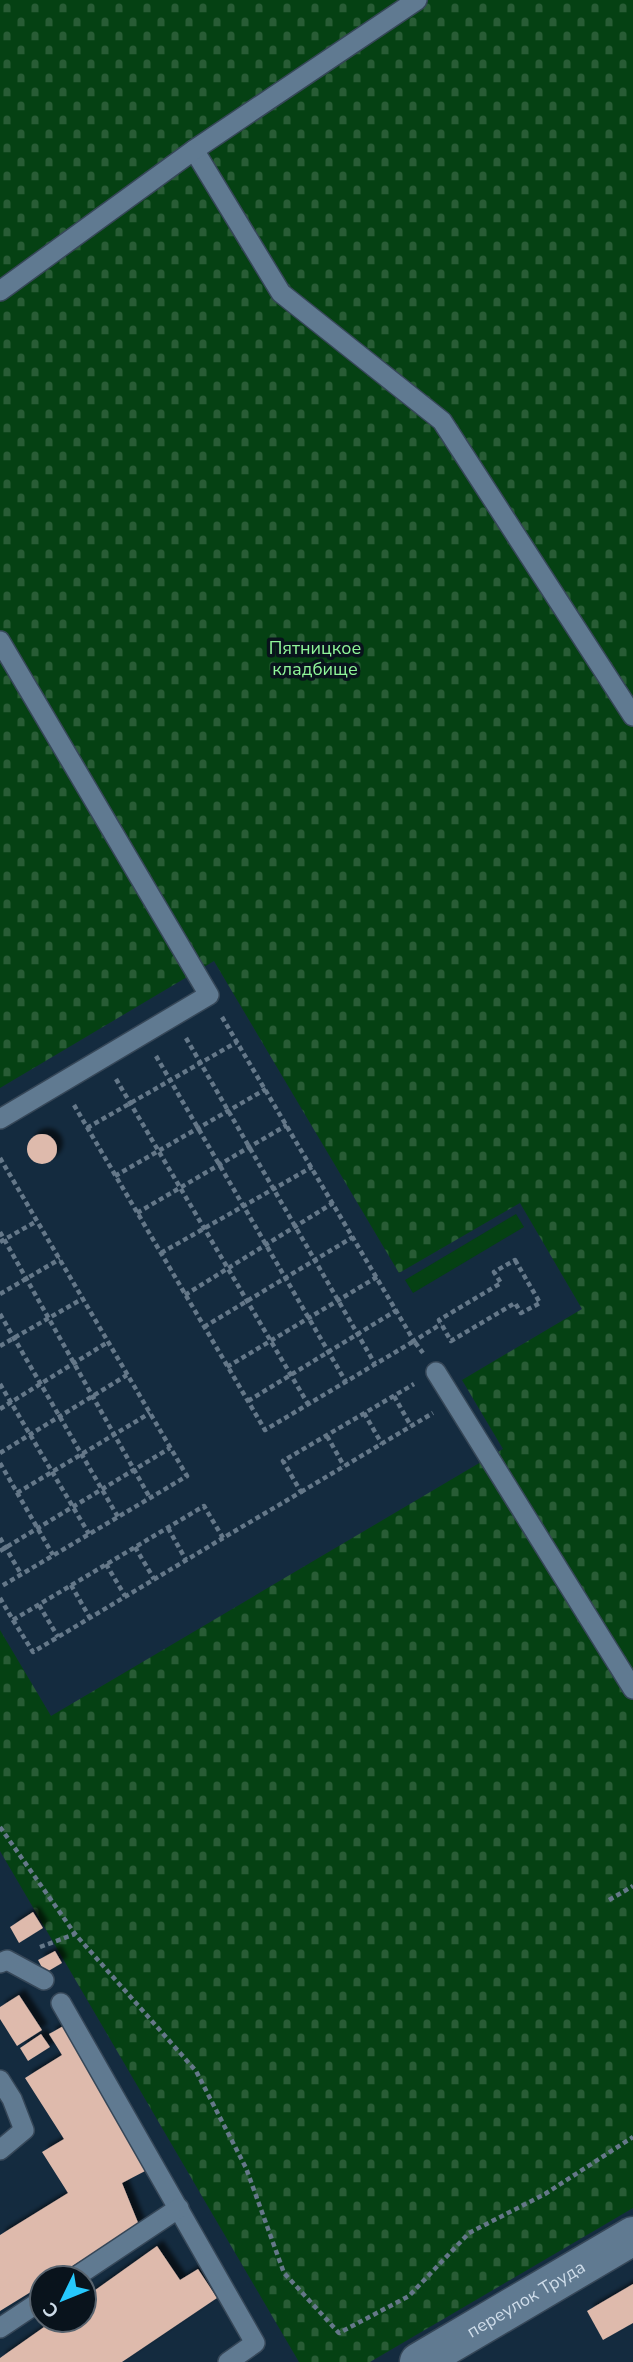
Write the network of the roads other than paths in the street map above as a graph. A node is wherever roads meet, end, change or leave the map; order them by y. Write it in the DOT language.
graph roads {
  1 [pos="417,0"];
  2 [pos="194,150"];
  3 [pos="0,291"];
  4 [pos="0,640"];
  5 [pos="633,716"];
  6 [pos="0,1119"];
  7 [pos="436,1372"];
  8 [pos="633,1689"];
  9 [pos="3,1962"];
  10 [pos="44,1980"];
  11 [pos="61,2003"];
  12 [pos="0,2080"];
  13 [pos="0,2150"];
  14 [pos="179,2207"];
  15 [pos="633,2236"];
  16 [pos="95,2264"];
  17 [pos="28,2309"];
  18 [pos="0,2328"];
  19 [pos="432,2359"];
  20 [pos="228,2362"];
  1 -- 2 [label="lane"];
  2 -- 3 [label="lane"];
  2 -- 5 [label="lane"];
  4 -- 6 [label="lane"];
  7 -- 8 [label="lane"];
  9 -- 10 [label="lane"];
  11 -- 14 [label="lane"];
  12 -- 13 [label="lane"];
  14 -- 16 [label="lane"];
  14 -- 20 [label="lane"];
  15 -- 19 [label="street, переулок Труда"];
  17 -- 18 [label="lane"];
}
